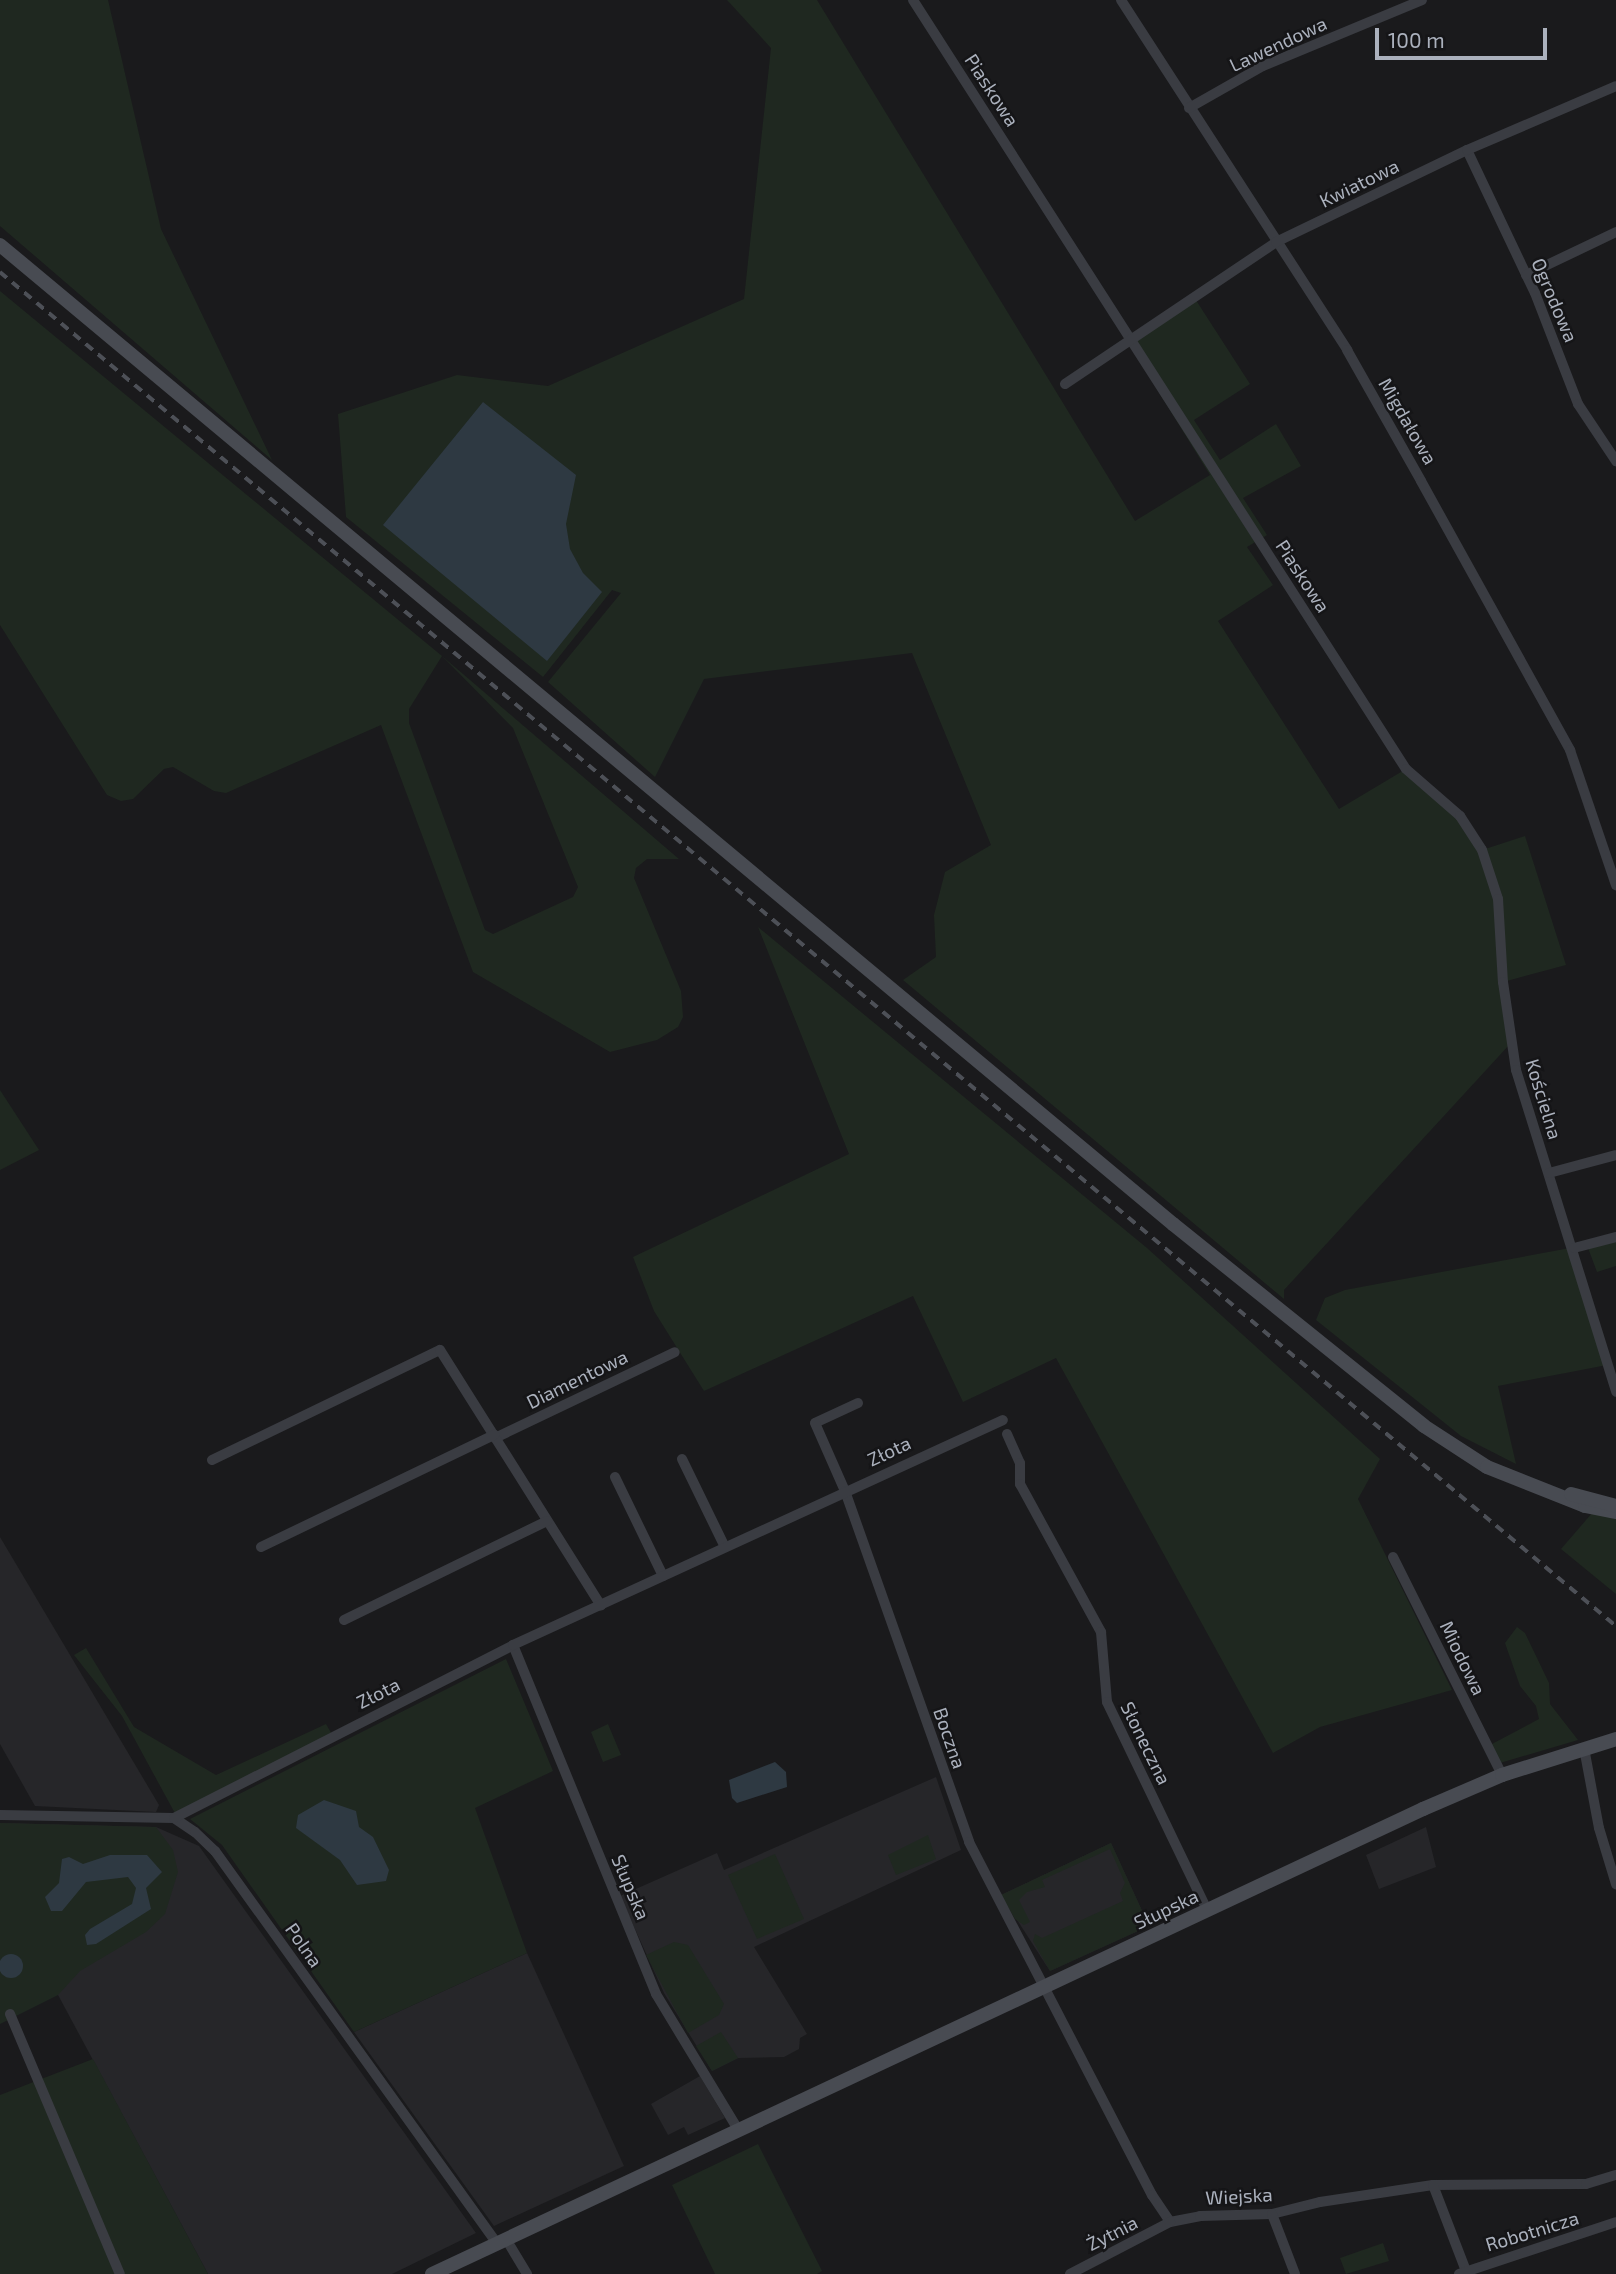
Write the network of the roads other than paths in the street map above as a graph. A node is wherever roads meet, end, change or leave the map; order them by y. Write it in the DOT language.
graph roads {
  1 [pos="913,0"];
  2 [pos="1121,0"];
  3 [pos="1422,0"];
  4 [pos="1616,86"];
  5 [pos="1189,108"];
  6 [pos="1467,150"];
  7 [pos="1616,232"];
  8 [pos="1276,242"];
  9 [pos="0,245"];
  10 [pos="1526,275"];
  11 [pos="1133,341"];
  12 [pos="1065,384"];
  13 [pos="1616,461"];
  14 [pos="1460,816"];
  15 [pos="1616,885"];
  16 [pos="1616,1155"];
  17 [pos="1549,1173"];
  18 [pos="1616,1237"];
  19 [pos="1574,1248"];
  20 [pos="674,1352"];
  21 [pos="1616,1392"];
  22 [pos="858,1403"];
  23 [pos="1003,1420"];
  24 [pos="1007,1434"];
  25 [pos="495,1437"];
  26 [pos="682,1459"];
  27 [pos="212,1460"];
  28 [pos="615,1477"];
  29 [pos="845,1491"];
  30 [pos="1556,1492"];
  31 [pos="1616,1506"];
  32 [pos="1616,1512"];
  33 [pos="547,1521"];
  34 [pos="261,1547"];
  35 [pos="725,1547"];
  36 [pos="1393,1557"];
  37 [pos="663,1576"];
  38 [pos="601,1605"];
  39 [pos="344,1620"];
  40 [pos="513,1645"];
  41 [pos="1616,1739"];
  42 [pos="1584,1748"];
  43 [pos="1502,1775"];
  44 [pos="0,1815"];
  45 [pos="174,1818"];
  46 [pos="1616,1884"];
  47 [pos="1207,1910"];
  48 [pos="1046,1986"];
  49 [pos="10,2014"];
  50 [pos="739,2131"];
  51 [pos="1616,2175"];
  52 [pos="1433,2185"];
  53 [pos="1272,2214"];
  54 [pos="1170,2222"];
  55 [pos="1616,2222"];
  56 [pos="502,2241"];
  57 [pos="1462,2272"];
  58 [pos="120,2274"];
  59 [pos="432,2274"];
  60 [pos="527,2274"];
  61 [pos="1070,2274"];
  62 [pos="1295,2274"];
  1 -- 11 [label="street, Piaskowa"];
  2 -- 5 [label="street, Migdałowa"];
  3 -- 5 [label="street, Lawendowa"];
  4 -- 6 [label="street, Kwiatowa"];
  5 -- 8 [label="street, Migdałowa"];
  6 -- 8 [label="street, Kwiatowa"];
  6 -- 10 [label="street, Ogrodowa"];
  7 -- 10 [label="street"];
  8 -- 11 [label="street, Kwiatowa"];
  8 -- 15 [label="street, Migdałowa"];
  9 -- 30 [label="street"];
  10 -- 13 [label="street, Ogrodowa"];
  11 -- 12 [label="street"];
  11 -- 14 [label="street, Piaskowa"];
  14 -- 17 [label="street, Kościelna"];
  16 -- 17 [label="street"];
  17 -- 19 [label="street, Kościelna"];
  18 -- 19 [label="street"];
  19 -- 21 [label="street, Kościelna"];
  20 -- 25 [label="street, Diamentowa"];
  22 -- 29 [label="street, Boczna"];
  23 -- 29 [label="street, Złota"];
  24 -- 47 [label="street, Słoneczna"];
  25 -- 27 [label="street"];
  25 -- 33 [label="street"];
  25 -- 34 [label="street"];
  26 -- 35 [label="street"];
  28 -- 37 [label="street"];
  29 -- 35 [label="street, Złota"];
  29 -- 48 [label="street, Boczna"];
  30 -- 31 [label="street"];
  30 -- 32 [label="street"];
  33 -- 38 [label="street"];
  33 -- 39 [label="street"];
  35 -- 37 [label="street, Złota"];
  36 -- 43 [label="street, Miodowa"];
  37 -- 38 [label="street, Złota"];
  38 -- 40 [label="street, Złota"];
  40 -- 45 [label="street, Złota"];
  40 -- 50 [label="street, Słupska"];
  41 -- 42 [label="street, Słupska"];
  42 -- 43 [label="street, Słupska"];
  42 -- 46 [label="street"];
  43 -- 47 [label="street, Słupska"];
  44 -- 45 [label="street"];
  45 -- 56 [label="street, Polna"];
  47 -- 48 [label="street, Słupska"];
  48 -- 50 [label="street, Słupska"];
  48 -- 54 [label="street"];
  49 -- 58 [label="street"];
  50 -- 56 [label="street, Słupska"];
  51 -- 52 [label="street, Wiejska"];
  52 -- 53 [label="street, Wiejska"];
  52 -- 57 [label="street"];
  53 -- 54 [label="street, Wiejska"];
  53 -- 62 [label="street"];
  54 -- 61 [label="street, Żytnia"];
  55 -- 57 [label="street, Robotnicza"];
  56 -- 59 [label="street, Słupska"];
  56 -- 60 [label="street"];
}
